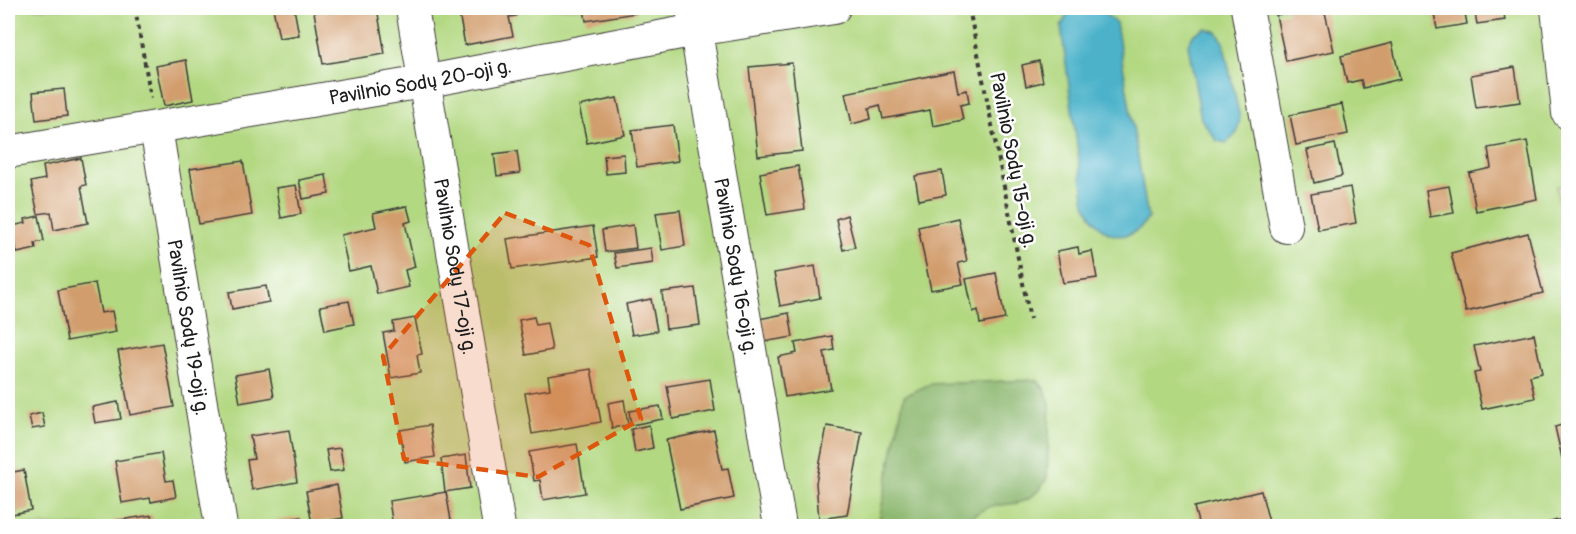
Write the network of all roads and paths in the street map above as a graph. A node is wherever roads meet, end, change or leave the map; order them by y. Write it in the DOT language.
graph roads {
  1 [pos="135,8"];
  2 [pos="412,8"];
  3 [pos="834,8"];
  4 [pos="969,8"];
  5 [pos="1247,8"];
  6 [pos="1557,8"];
  7 [pos="694,19"];
  8 [pos="423,82"];
  9 [pos="1569,113"];
  10 [pos="156,128"];
  11 [pos="8,152"];
  12 [pos="1286,227"];
  13 [pos="1030,319"];
  14 [pos="221,526"];
  15 [pos="499,526"];
  16 [pos="780,526"];
  1 -- 10 [label="path"];
  2 -- 8 [label="street, Pavilnio Sodų 17-oji g."];
  3 -- 7 [label="street, Pavilnio Sodų 20-oji g."];
  4 -- 13 [label="path, Pavilnio Sodų 15-oji g."];
  5 -- 12 [label="street"];
  6 -- 9 [label="street"];
  7 -- 8 [label="street, Pavilnio Sodų 20-oji g."];
  7 -- 16 [label="street, Pavilnio Sodų 16-oji g."];
  8 -- 10 [label="street, Pavilnio Sodų 20-oji g."];
  8 -- 15 [label="street, Pavilnio Sodų 17-oji g."];
  10 -- 11 [label="street, Pavilnio Sodų 20-oji g."];
  10 -- 14 [label="street, Pavilnio Sodų 19-oji g."];
}
